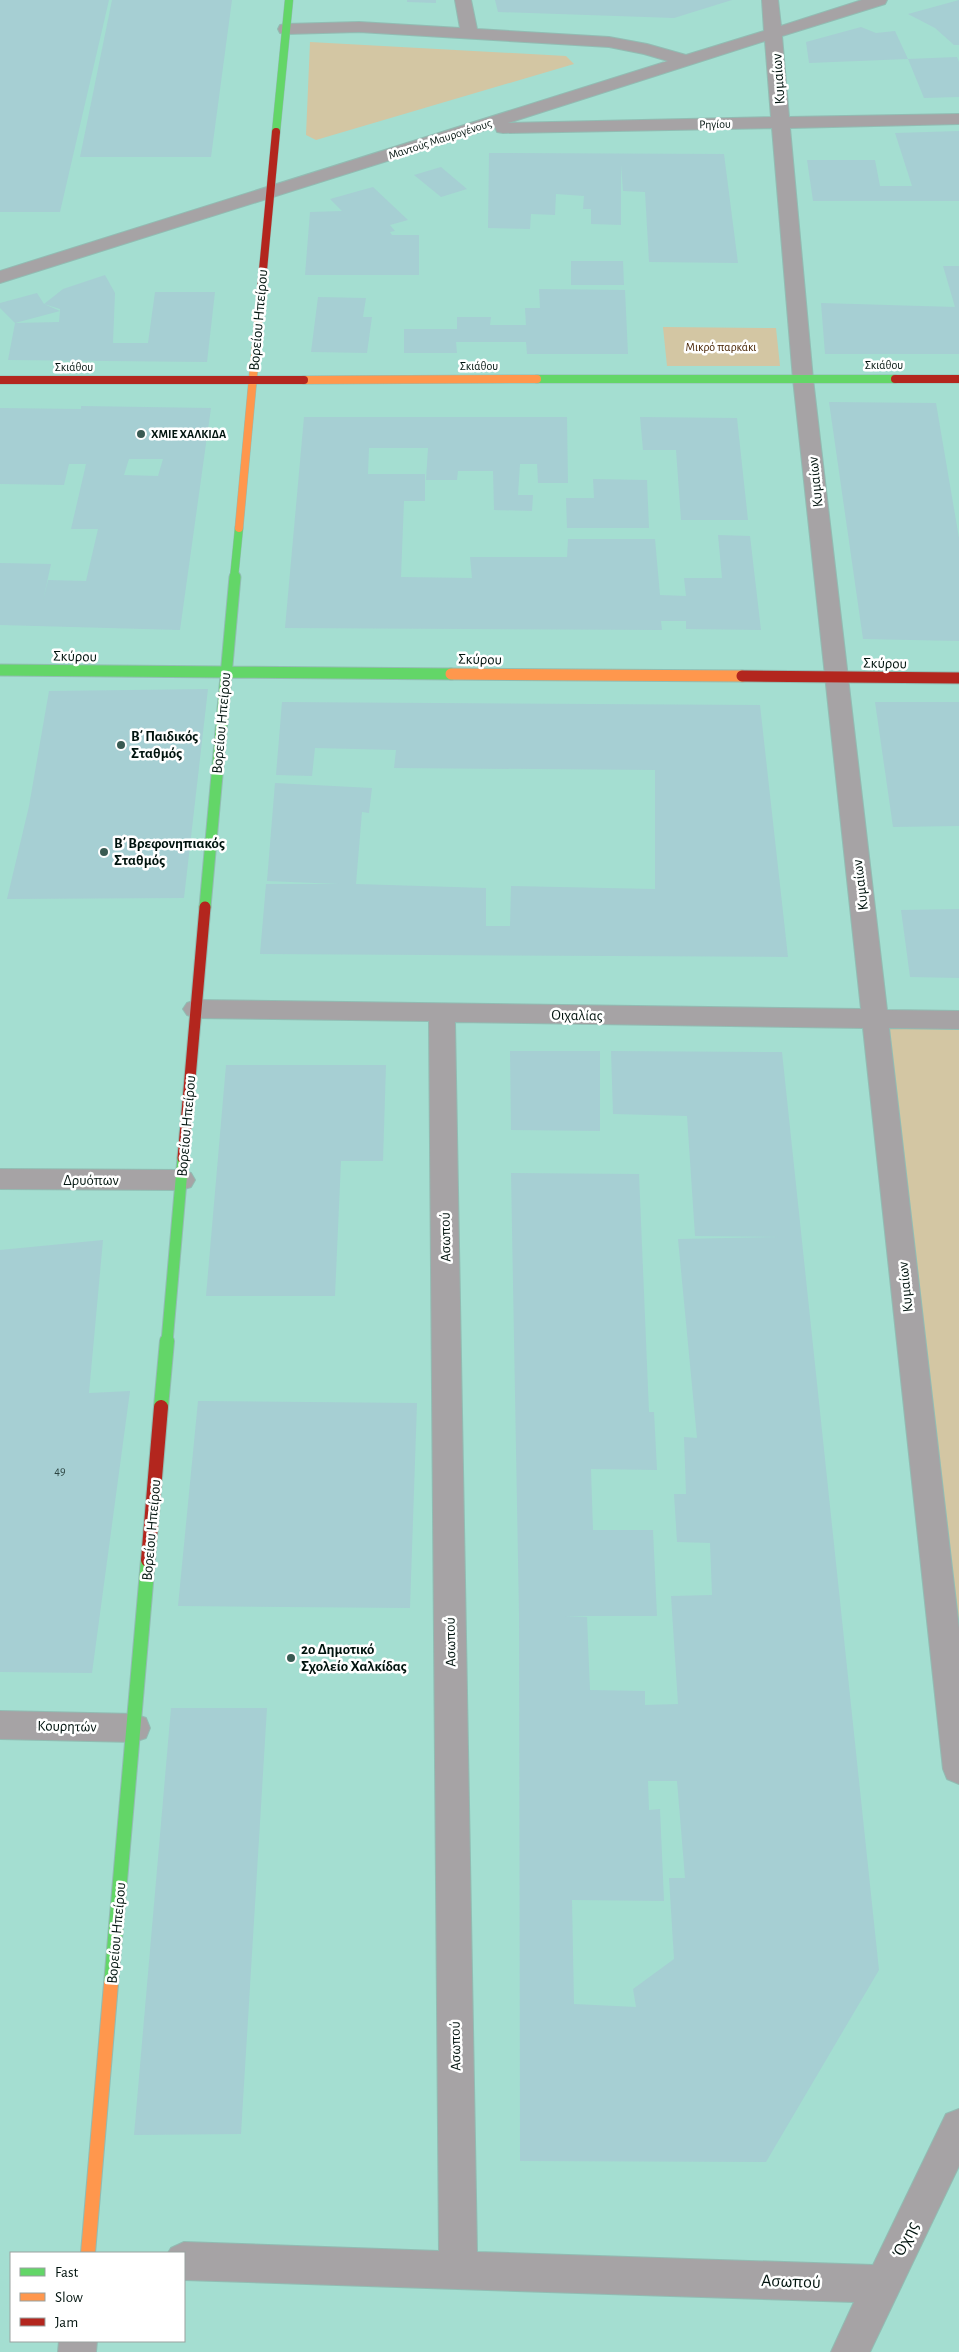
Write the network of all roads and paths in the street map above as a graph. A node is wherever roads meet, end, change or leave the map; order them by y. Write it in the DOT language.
graph roads {
  1 [pos="289,0"];
  2 [pos="463,0"];
  3 [pos="770,0"];
  4 [pos="879,0"];
  5 [pos="286,28"];
  6 [pos="774,33"];
  7 [pos="469,34"];
  8 [pos="686,61"];
  9 [pos="959,119"];
  10 [pos="780,123"];
  11 [pos="471,129"];
  12 [pos="270,193"];
  13 [pos="0,277"];
  14 [pos="803,379"];
  15 [pos="959,379"];
  16 [pos="0,380"];
  17 [pos="253,380"];
  18 [pos="0,670"];
  19 [pos="225,672"];
  20 [pos="837,677"];
  21 [pos="959,678"];
  22 [pos="196,1009"];
  23 [pos="442,1013"];
  24 [pos="876,1018"];
  25 [pos="959,1020"];
  26 [pos="0,1179"];
  27 [pos="181,1180"];
  28 [pos="0,1725"];
  29 [pos="134,1728"];
  30 [pos="959,1769"];
  31 [pos="959,2127"];
  32 [pos="88,2252"];
  33 [pos="185,2261"];
  34 [pos="458,2270"];
  35 [pos="884,2284"];
  36 [pos="850,2352"];
  1 -- 5 [label="street, Βορείου Ηπείρου"];
  2 -- 7 [label="street"];
  3 -- 6 [label="street, Κυμαίων"];
  4 -- 6 [label="street, Μαντούς Μαυρογένους"];
  5 -- 7 [label="street"];
  5 -- 12 [label="street, Βορείου Ηπείρου"];
  6 -- 8 [label="street, Μαντούς Μαυρογένους"];
  6 -- 10 [label="street, Κυμαίων"];
  7 -- 8 [label="street"];
  8 -- 11 [label="street, Μαντούς Μαυρογένους"];
  9 -- 10 [label="street, Ρηγίου"];
  10 -- 11 [label="street, Ρηγίου"];
  10 -- 14 [label="street, Κυμαίων"];
  11 -- 12 [label="street, Μαντούς Μαυρογένους"];
  12 -- 13 [label="street, Μαντούς Μαυρογένους"];
  12 -- 17 [label="street, Βορείου Ηπείρου"];
  14 -- 15 [label="street, Σκιάθου"];
  14 -- 17 [label="street, Σκιάθου"];
  14 -- 20 [label="street, Κυμαίων"];
  16 -- 17 [label="street, Σκιάθου"];
  17 -- 19 [label="street, Βορείου Ηπείρου"];
  18 -- 19 [label="street, Σκύρου"];
  19 -- 20 [label="street, Σκύρου"];
  19 -- 22 [label="street, Βορείου Ηπείρου"];
  20 -- 21 [label="street, Σκύρου"];
  20 -- 24 [label="street, Κυμαίων"];
  22 -- 23 [label="street, Οιχαλίας"];
  22 -- 27 [label="street, Βορείου Ηπείρου"];
  23 -- 24 [label="street, Οιχαλίας"];
  23 -- 34 [label="street, Ασωπού"];
  24 -- 25 [label="street, Οιχαλίας"];
  24 -- 30 [label="street, Κυμαίων"];
  26 -- 27 [label="street, Δρυόπων"];
  27 -- 29 [label="street, Βορείου Ηπείρου"];
  28 -- 29 [label="street, Κουρητών"];
  29 -- 32 [label="street, Βορείου Ηπείρου"];
  31 -- 35 [label="street, Όχης"];
  33 -- 34 [label="street, Ασωπού"];
  34 -- 35 [label="street, Ασωπού"];
  35 -- 36 [label="street, Όχης"];
}
